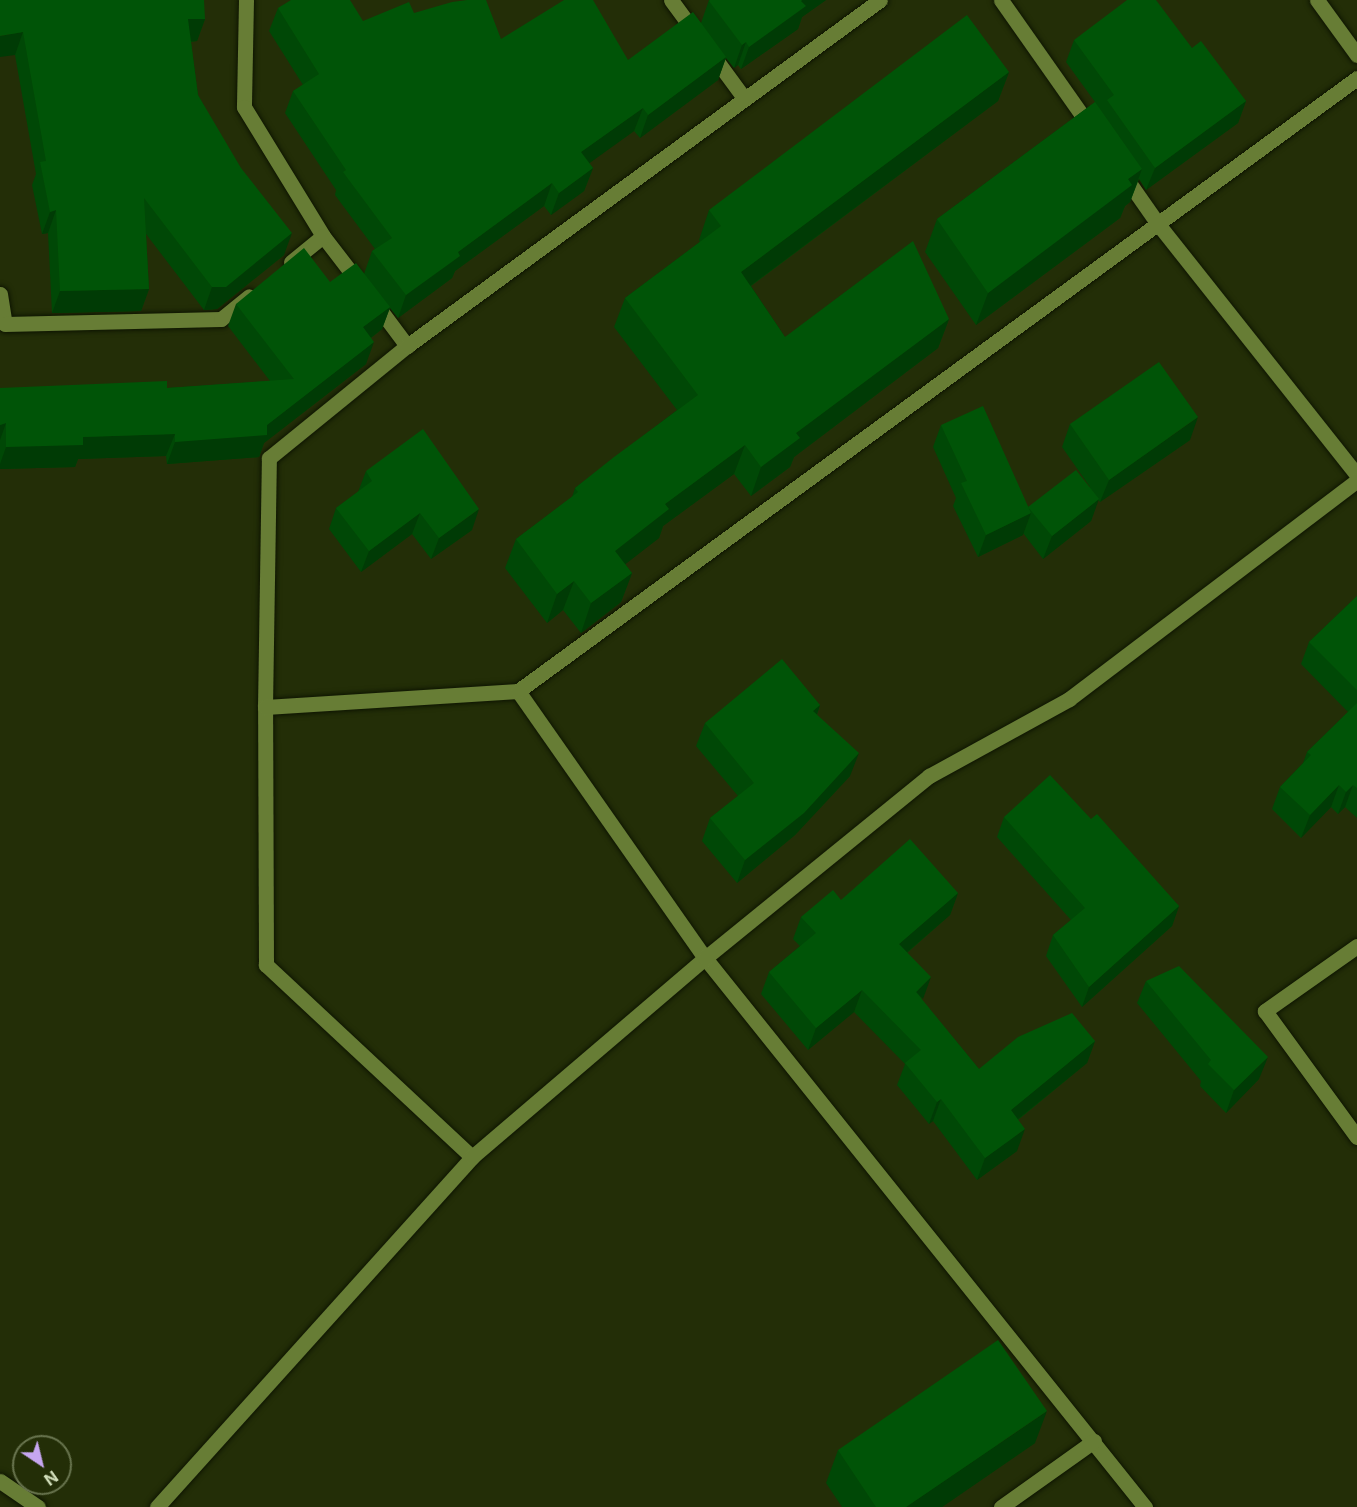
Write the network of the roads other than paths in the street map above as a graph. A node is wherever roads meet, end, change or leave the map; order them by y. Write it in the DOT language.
graph roads {
  1 [pos="246,0"];
  2 [pos="671,0"];
  3 [pos="880,0"];
  4 [pos="1001,0"];
  5 [pos="1317,0"];
  6 [pos="1357,56"];
  7 [pos="1357,78"];
  8 [pos="744,98"];
  9 [pos="1097,136"];
  10 [pos="1117,165"];
  11 [pos="1158,224"];
  12 [pos="323,236"];
  13 [pos="277,273"];
  14 [pos="258,288"];
  15 [pos="0,294"];
  16 [pos="407,346"];
  17 [pos="1357,475"];
  18 [pos="1357,480"];
  19 [pos="518,691"];
  20 [pos="265,707"];
  21 [pos="1357,946"];
  22 [pos="705,958"];
  23 [pos="1357,1137"];
  24 [pos="472,1157"];
  25 [pos="1094,1441"];
  26 [pos="0,1481"];
  27 [pos="38,1507"];
  28 [pos="157,1507"];
  29 [pos="1001,1507"];
  30 [pos="1145,1507"];
  1 -- 12 [label="street"];
  2 -- 8 [label="street"];
  3 -- 8 [label="street"];
  4 -- 9 [label="street"];
  5 -- 6 [label="street"];
  7 -- 11 [label="street"];
  8 -- 16 [label="street"];
  10 -- 11 [label="street"];
  11 -- 17 [label="street"];
  11 -- 19 [label="street"];
  12 -- 13 [label="street"];
  12 -- 16 [label="street"];
  14 -- 15 [label="street"];
  16 -- 20 [label="street"];
  18 -- 22 [label="street"];
  19 -- 20 [label="street"];
  19 -- 22 [label="street"];
  20 -- 24 [label="street"];
  21 -- 23 [label="street"];
  22 -- 24 [label="street"];
  22 -- 25 [label="street"];
  24 -- 28 [label="street"];
  25 -- 29 [label="street"];
  25 -- 30 [label="street"];
  26 -- 27 [label="street"];
}
